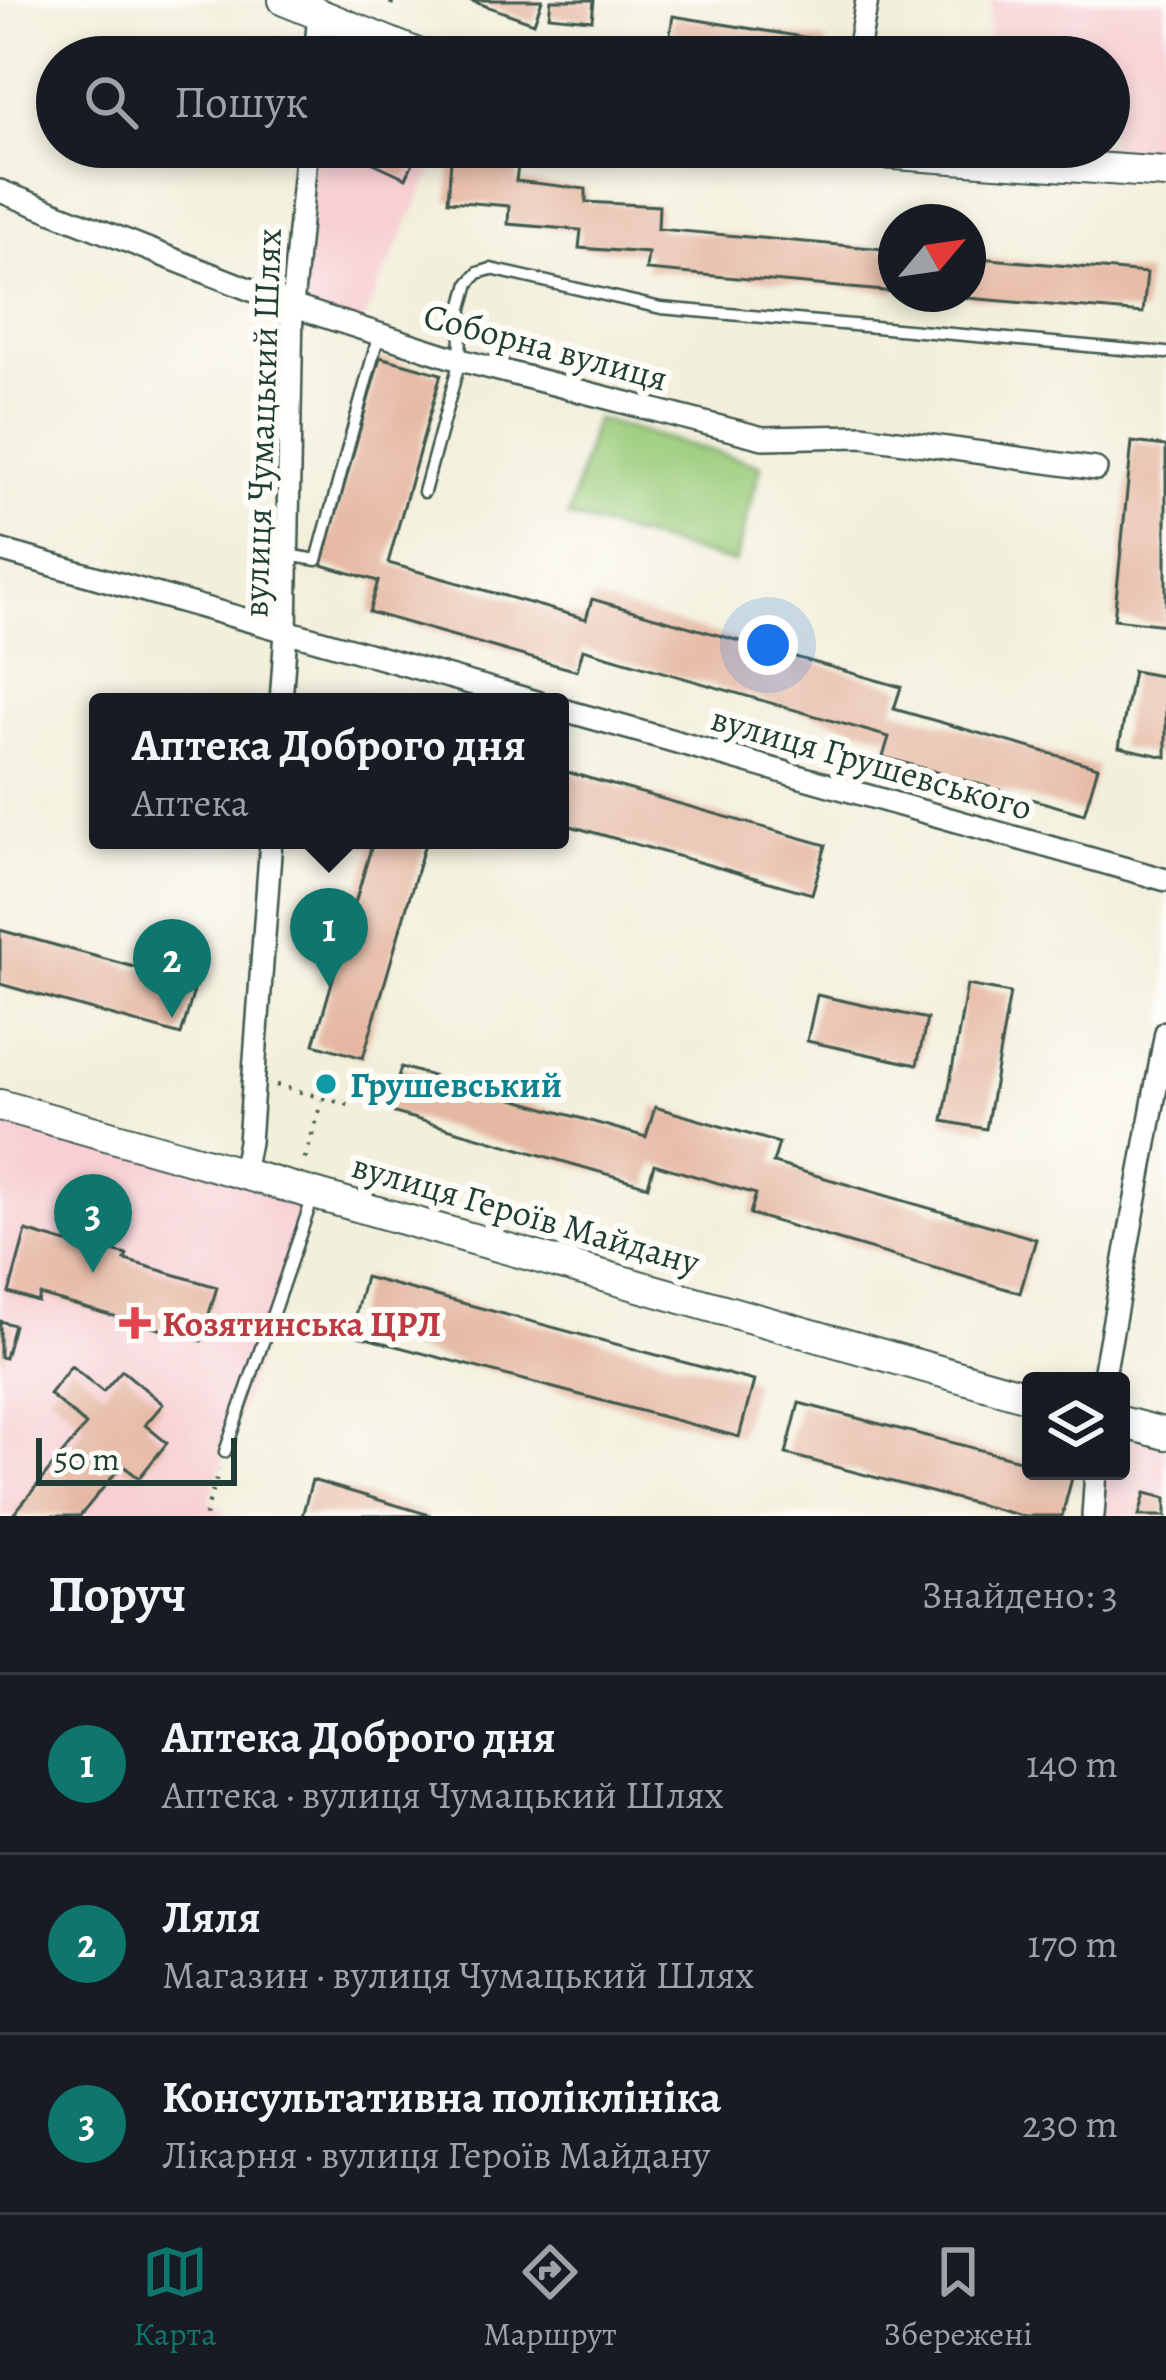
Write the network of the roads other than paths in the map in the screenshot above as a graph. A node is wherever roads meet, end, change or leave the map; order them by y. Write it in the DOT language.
graph roads {
  1 [pos="867,0"];
  2 [pos="303,6"];
  3 [pos="310,36"];
  4 [pos="375,36"];
  5 [pos="861,36"];
  6 [pos="305,168"];
  7 [pos="1099,168"];
  8 [pos="1166,173"];
  9 [pos="0,191"];
  10 [pos="292,306"];
  11 [pos="379,334"];
  12 [pos="1166,353"];
  13 [pos="460,360"];
  14 [pos="1096,469"];
  15 [pos="424,493"];
  16 [pos="0,550"];
  17 [pos="288,556"];
  18 [pos="286,632"];
  19 [pos="282,693"];
  20 [pos="505,693"];
  21 [pos="569,712"];
  22 [pos="270,849"];
  23 [pos="1166,880"];
  24 [pos="1166,1032"];
  25 [pos="1162,1074"];
  26 [pos="0,1105"];
  27 [pos="243,1173"];
  28 [pos="314,1194"];
  29 [pos="1105,1372"];
  30 [pos="1022,1394"];
  31 [pos="1130,1424"];
  32 [pos="1166,1434"];
  33 [pos="225,1452"];
  34 [pos="1095,1480"];
  35 [pos="1093,1516"];
  1 -- 5 [label="street"];
  2 -- 3 [label="street"];
  2 -- 4 [label="street"];
  6 -- 10 [label="street, вулиця Чумацький Шлях"];
  7 -- 8 [label="street"];
  9 -- 10 [label="street"];
  10 -- 11 [label="lane"];
  10 -- 17 [label="lane"];
  11 -- 13 [label="street, Соборна вулиця"];
  11 -- 17 [label="lane"];
  12 -- 13 [label="lane"];
  13 -- 14 [label="street, Соборна вулиця"];
  13 -- 15 [label="lane"];
  16 -- 18 [label="street"];
  17 -- 18 [label="street, вулиця Чумацький Шлях"];
  18 -- 19 [label="street, вулиця Чумацький Шлях"];
  18 -- 20 [label="street"];
  21 -- 23 [label="street, вулиця Грушевського"];
  22 -- 27 [label="street"];
  24 -- 25 [label="street"];
  25 -- 29 [label="street"];
  26 -- 27 [label="street, вулиця Героїв Майдану"];
  27 -- 28 [label="street, вулиця Героїв Майдану"];
  28 -- 30 [label="street, вулиця Героїв Майдану"];
  28 -- 33 [label="lane"];
  31 -- 32 [label="street"];
  34 -- 35 [label="street"];
}
